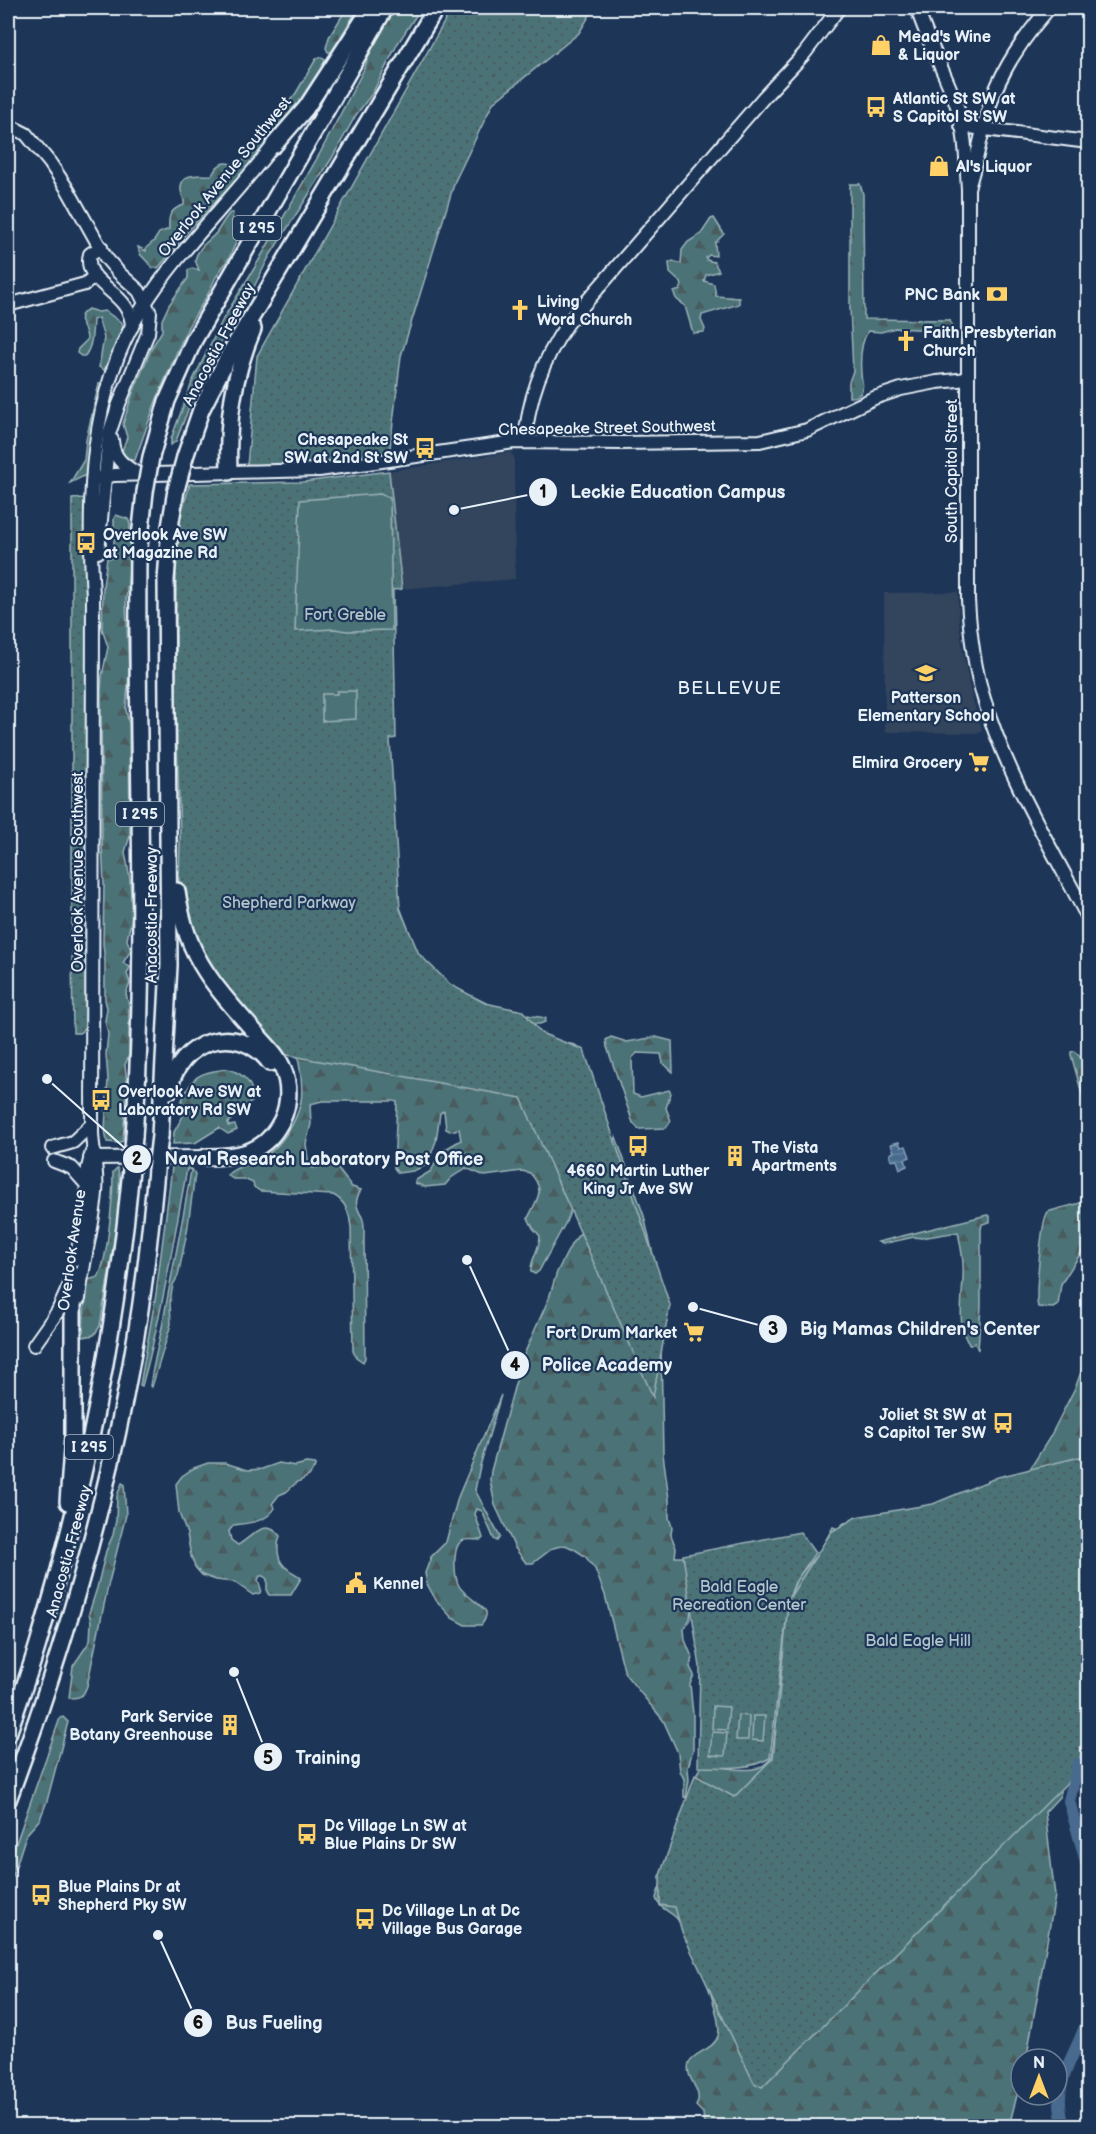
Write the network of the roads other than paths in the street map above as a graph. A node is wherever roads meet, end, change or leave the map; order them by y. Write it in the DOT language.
graph roads {
  1 [pos="363,8"];
  2 [pos="371,8"];
  3 [pos="385,8"];
  4 [pos="436,8"];
  5 [pos="839,8"];
  6 [pos="917,8"];
  7 [pos="1049,8"];
  8 [pos="961,126"];
  9 [pos="9,128"];
  10 [pos="984,129"];
  11 [pos="1089,142"];
  12 [pos="274,145"];
  13 [pos="968,189"];
  14 [pos="303,229"];
  15 [pos="101,247"];
  16 [pos="165,275"];
  17 [pos="94,277"];
  18 [pos="131,285"];
  19 [pos="119,298"];
  20 [pos="146,303"];
  21 [pos="8,305"];
  22 [pos="132,328"];
  23 [pos="968,380"];
  24 [pos="111,427"];
  25 [pos="525,442"];
  26 [pos="229,472"];
  27 [pos="139,474"];
  28 [pos="99,478"];
  29 [pos="167,734"];
  30 [pos="1089,918"];
  31 [pos="92,1124"];
  32 [pos="162,1136"];
  33 [pos="52,1148"];
  34 [pos="206,1153"];
  35 [pos="93,1155"];
  36 [pos="54,1161"];
  37 [pos="87,1185"];
  38 [pos="73,1276"];
  39 [pos="74,1341"];
  40 [pos="34,1346"];
  41 [pos="96,1520"];
  42 [pos="13,1717"];
  43 [pos="8,1734"];
  44 [pos="8,1800"];
  45 [pos="8,1810"];
  1 -- 12 [label="street, Overlook Avenue Southwest"];
  2 -- 12 [label="highway"];
  3 -- 42 [label="highway, Anacostia Freeway / I 295, bridge"];
  4 -- 14 [label="highway, Anacostia Freeway / I 295"];
  5 -- 25 [label="street"];
  6 -- 8 [label="street, South Capitol Street"];
  7 -- 10 [label="street"];
  8 -- 10 [label="street"];
  8 -- 13 [label="street, South Capitol Street"];
  9 -- 15 [label="street"];
  10 -- 11 [label="street"];
  10 -- 13 [label="street"];
  12 -- 16 [label="street, Overlook Avenue Southwest"];
  13 -- 23 [label="street, South Capitol Street"];
  14 -- 26 [label="highway"];
  14 -- 29 [label="highway, Anacostia Freeway / I 295, bridge"];
  15 -- 17 [label="street"];
  15 -- 18 [label="street"];
  16 -- 18 [label="street"];
  16 -- 20 [label="street, Overlook Avenue Southwest"];
  17 -- 19 [label="street"];
  17 -- 21 [label="street"];
  18 -- 19 [label="street"];
  18 -- 20 [label="street"];
  19 -- 22 [label="street"];
  20 -- 22 [label="street, Overlook Avenue Southwest"];
  20 -- 24 [label="street, Overlook Avenue Southwest"];
  22 -- 28 [label="street, Overlook Avenue Southwest"];
  23 -- 25 [label="street, Chesapeake Street Southwest"];
  23 -- 30 [label="street, South Capitol Street"];
  24 -- 27 [label="street"];
  24 -- 28 [label="street, Overlook Avenue Southwest"];
  25 -- 26 [label="street, Chesapeake Street Southwest"];
  26 -- 27 [label="street, Chesapeake Street Southwest"];
  27 -- 28 [label="street, Chesapeake Street Southwest"];
  28 -- 31 [label="street, Overlook Avenue Southwest"];
  29 -- 32 [label="highway, Anacostia Freeway / I 295"];
  29 -- 34 [label="highway"];
  31 -- 33 [label="street"];
  31 -- 35 [label="street, Overlook Avenue Southwest"];
  32 -- 34 [label="highway"];
  32 -- 41 [label="highway, Anacostia Freeway / I 295, bridge"];
  34 -- 35 [label="street"];
  35 -- 37 [label="street, Overlook Avenue"];
  35 -- 39 [label="street, Overlook Avenue"];
  36 -- 37 [label="street"];
  37 -- 38 [label="street, Overlook Avenue"];
  38 -- 39 [label="highway"];
  38 -- 40 [label="street, Overlook Avenue"];
  39 -- 42 [label="highway"];
  41 -- 44 [label="highway, Anacostia Freeway / I 295"];
  41 -- 45 [label="highway"];
  42 -- 43 [label="highway, Anacostia Freeway / I 295"];
}
